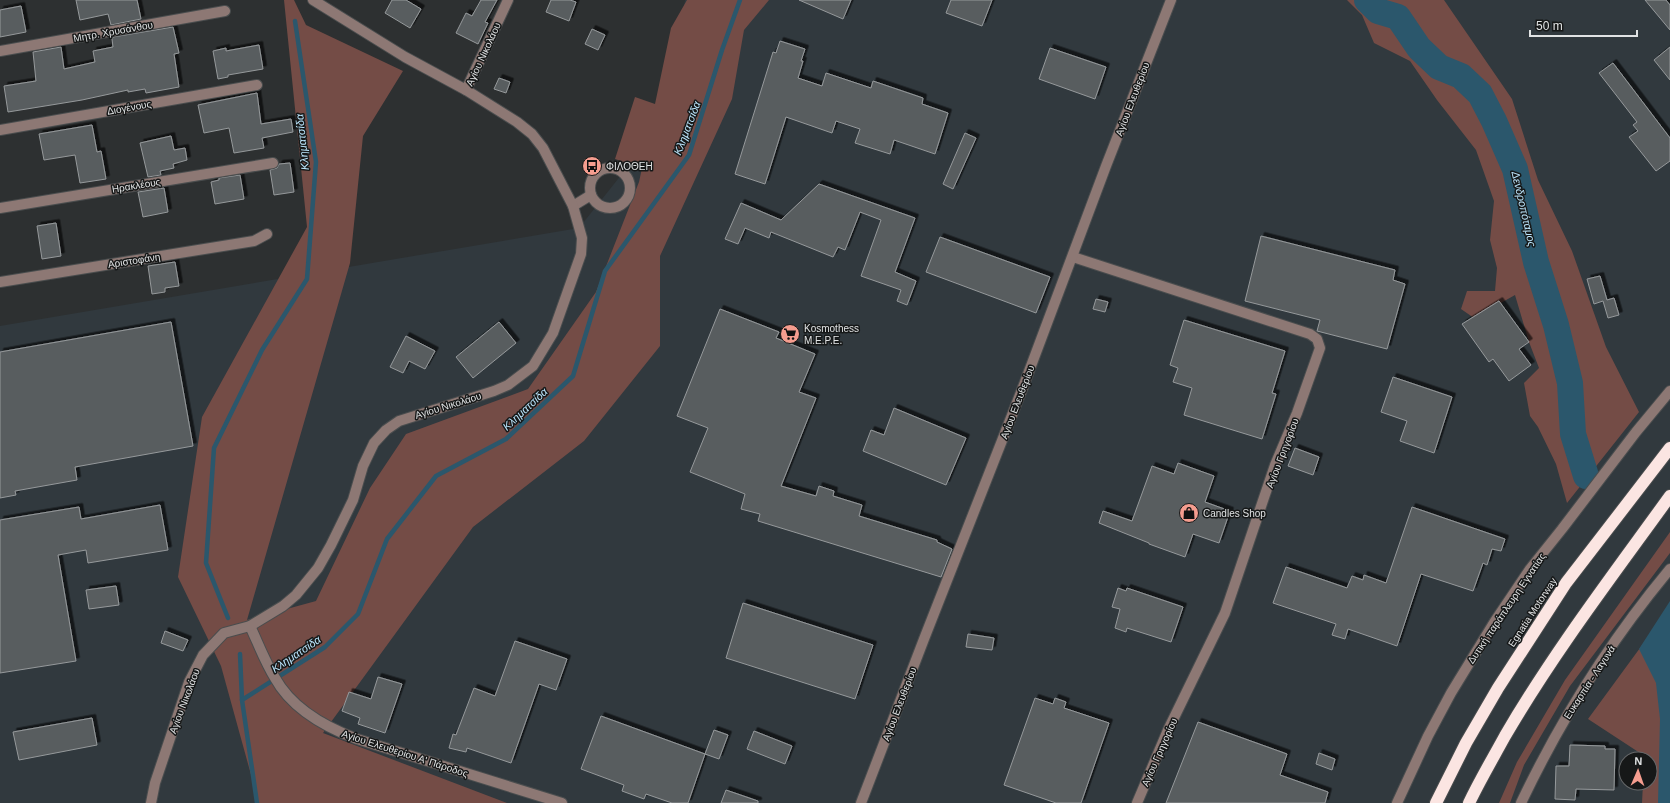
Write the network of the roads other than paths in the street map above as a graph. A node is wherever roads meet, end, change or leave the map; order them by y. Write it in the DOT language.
graph roads {
  1 [pos="313,0"];
  2 [pos="508,0"];
  3 [pos="1171,0"];
  4 [pos="225,11"];
  5 [pos="0,51"];
  6 [pos="257,85"];
  7 [pos="466,90"];
  8 [pos="0,130"];
  9 [pos="273,163"];
  10 [pos="591,195"];
  11 [pos="573,206"];
  12 [pos="0,208"];
  13 [pos="267,234"];
  14 [pos="1073,257"];
  15 [pos="0,282"];
  16 [pos="1670,392"];
  17 [pos="1670,448"];
  18 [pos="1670,496"];
  19 [pos="1670,569"];
  20 [pos="250,626"];
  21 [pos="151,803"];
  22 [pos="562,803"];
  23 [pos="861,803"];
  24 [pos="1137,803"];
  25 [pos="1397,803"];
  26 [pos="1436,803"];
  27 [pos="1469,803"];
  28 [pos="1521,803"];
  1 -- 7 [label="street"];
  2 -- 7 [label="street, Αγίου Νικολάου"];
  3 -- 14 [label="street, Αγίου Ελευθερίου"];
  4 -- 5 [label="street, Μητρ. Χρυσάνθου"];
  6 -- 8 [label="street, Διογένους"];
  7 -- 11 [label="street, Αγίου Νικολάου"];
  9 -- 12 [label="street, Ηρακλέους"];
  10 -- 10 [label="street"];
  10 -- 11 [label="street"];
  11 -- 20 [label="street, Αγίου Νικολάου"];
  13 -- 15 [label="street, Αριστοφάνη"];
  14 -- 23 [label="street, Αγίου Ελευθερίου"];
  14 -- 24 [label="street, Αγίου Γρηγορίου"];
  16 -- 25 [label="street, Δυτική παράπλευρη Εγνατίας"];
  17 -- 26 [label="highway, Egnatia Motorway"];
  18 -- 27 [label="highway"];
  19 -- 28 [label="street, Ευκαρπία - Λαγυνά"];
  20 -- 21 [label="street, Αγίου Νικολάου"];
  20 -- 22 [label="street, Αγίου Ελευθερίου Α' Πάροδος"];
}
